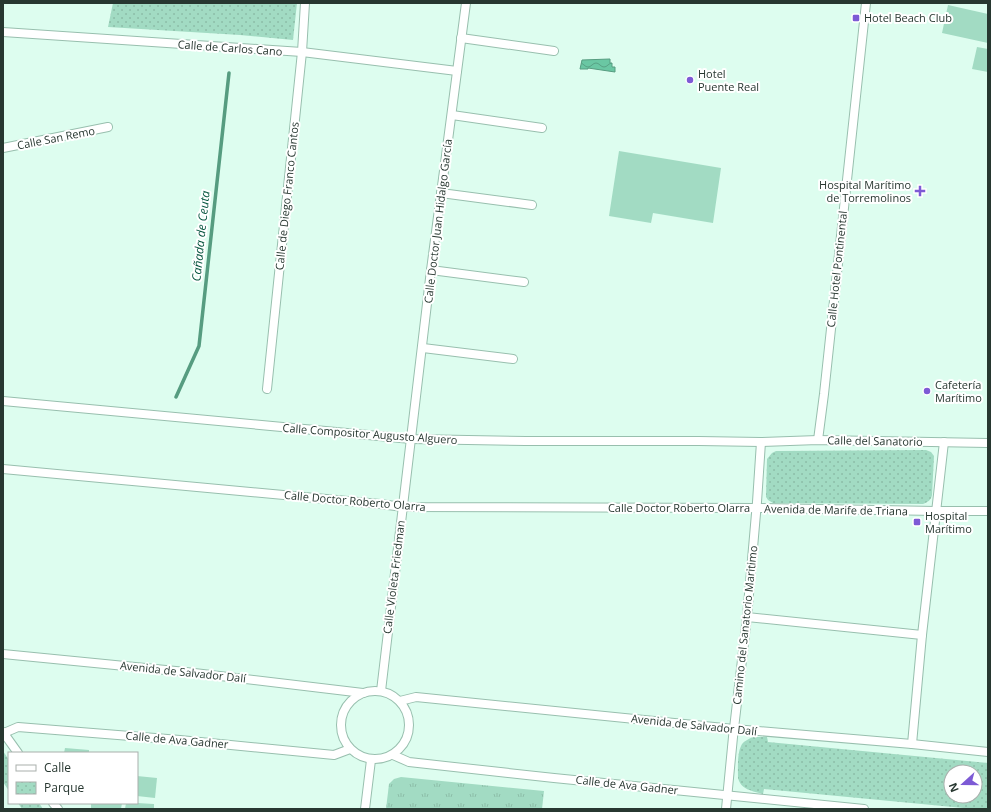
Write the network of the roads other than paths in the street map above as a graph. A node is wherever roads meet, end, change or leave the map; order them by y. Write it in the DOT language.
graph roads {
  1 [pos="305,3"];
  2 [pos="466,3"];
  3 [pos="866,3"];
  4 [pos="3,32"];
  5 [pos="461,38"];
  6 [pos="554,51"];
  7 [pos="302,52"];
  8 [pos="457,71"];
  9 [pos="452,115"];
  10 [pos="108,127"];
  11 [pos="542,128"];
  12 [pos="3,148"];
  13 [pos="441,193"];
  14 [pos="532,205"];
  15 [pos="431,270"];
  16 [pos="524,282"];
  17 [pos="423,348"];
  18 [pos="514,359"];
  19 [pos="267,389"];
  20 [pos="3,401"];
  21 [pos="411,439"];
  22 [pos="818,440"];
  23 [pos="762,442"];
  24 [pos="944,442"];
  25 [pos="988,443"];
  26 [pos="3,469"];
  27 [pos="403,507"];
  28 [pos="757,508"];
  29 [pos="936,511"];
  30 [pos="988,511"];
  31 [pos="747,617"];
  32 [pos="922,635"];
  33 [pos="3,654"];
  34 [pos="381,691"];
  35 [pos="363,693"];
  36 [pos="400,701"];
  37 [pos="734,729"];
  38 [pos="3,733"];
  39 [pos="912,744"];
  40 [pos="350,749"];
  41 [pos="17,752"];
  42 [pos="988,752"];
  43 [pos="393,755"];
  44 [pos="371,760"];
  45 [pos="728,795"];
  46 [pos="365,809"];
  47 [pos="726,809"];
  48 [pos="864,809"];
  1 -- 7 [label="street, Calle de Diego Franco Cantos"];
  2 -- 5 [label="street, Calle Doctor Juan Hidalgo García"];
  3 -- 22 [label="street, Calle Hotel Pontinental"];
  4 -- 7 [label="street, Calle de Carlos Cano"];
  5 -- 6 [label="street"];
  5 -- 8 [label="street, Calle Doctor Juan Hidalgo García"];
  7 -- 8 [label="street, Calle de Carlos Cano"];
  7 -- 19 [label="street, Calle de Diego Franco Cantos"];
  8 -- 9 [label="street, Calle Doctor Juan Hidalgo García"];
  9 -- 11 [label="street"];
  9 -- 13 [label="street, Calle Doctor Juan Hidalgo García"];
  10 -- 12 [label="street, Calle San Remo"];
  13 -- 14 [label="street"];
  13 -- 15 [label="street, Calle Doctor Juan Hidalgo García"];
  15 -- 16 [label="street"];
  15 -- 17 [label="street, Calle Doctor Juan Hidalgo García"];
  17 -- 18 [label="street"];
  17 -- 21 [label="street, Calle Doctor Juan Hidalgo García"];
  20 -- 21 [label="street, Calle Compositor Augusto Alguero"];
  21 -- 23 [label="street, Calle Compositor Augusto Alguero"];
  21 -- 27 [label="street, Calle Violeta Friedman"];
  22 -- 23 [label="street, Calle del Sanatorio"];
  22 -- 24 [label="street, Calle del Sanatorio"];
  23 -- 28 [label="street, Camino del Sanatorio Maritimo"];
  24 -- 25 [label="street, Calle del Sanatorio"];
  24 -- 29 [label="street"];
  26 -- 27 [label="street, Calle Doctor Roberto Olarra"];
  27 -- 28 [label="street, Calle Doctor Roberto Olarra"];
  27 -- 34 [label="street, Calle Violeta Friedman"];
  28 -- 29 [label="street, Avenida de Marife de Triana"];
  28 -- 31 [label="street, Camino del Sanatorio Maritimo"];
  29 -- 30 [label="street, Avenida de Marife de Triana"];
  29 -- 32 [label="street"];
  31 -- 32 [label="street"];
  31 -- 37 [label="street, Camino del Sanatorio Maritimo"];
  32 -- 39 [label="street"];
  33 -- 35 [label="street, Avenida de Salvador Dalí"];
  34 -- 35 [label="street"];
  34 -- 36 [label="street"];
  35 -- 40 [label="street"];
  36 -- 37 [label="street, Avenida de Salvador Dalí"];
  36 -- 43 [label="street"];
  37 -- 39 [label="street, Avenida de Salvador Dalí"];
  37 -- 45 [label="street, Camino del Sanatorio Maritimo"];
  38 -- 40 [label="street, Calle de Ava Gadner"];
  38 -- 41 [label="street"];
  39 -- 42 [label="street, Avenida de Salvador Dalí"];
  40 -- 44 [label="street"];
  43 -- 44 [label="street"];
  43 -- 45 [label="street, Calle de Ava Gadner"];
  44 -- 46 [label="street"];
  45 -- 47 [label="street, Camino del Sanatorio Maritimo"];
  45 -- 48 [label="street, Calle de Ava Gadner"];
}
